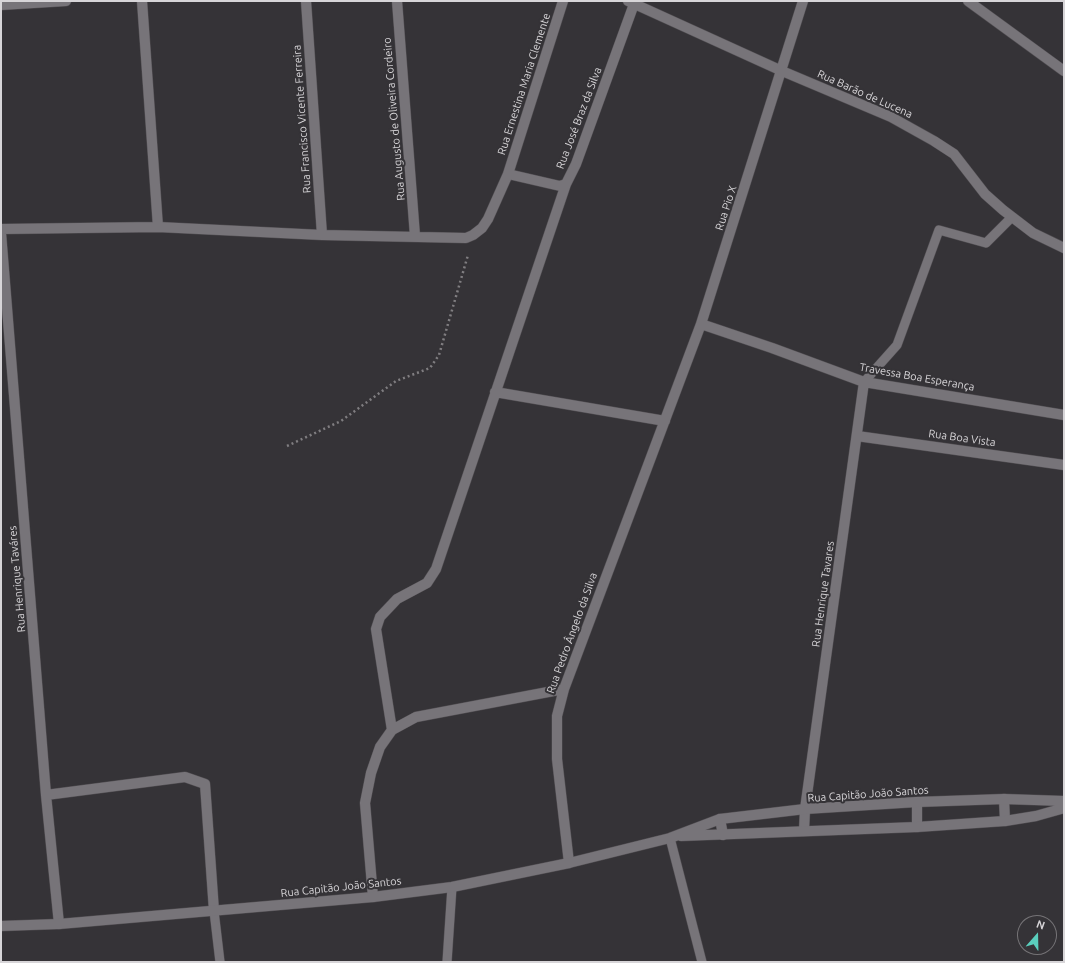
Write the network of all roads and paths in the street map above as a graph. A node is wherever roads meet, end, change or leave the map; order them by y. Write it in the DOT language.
graph roads {
  1 [pos="66,1"];
  2 [pos="142,1"];
  3 [pos="306,1"];
  4 [pos="397,1"];
  5 [pos="563,1"];
  6 [pos="803,1"];
  7 [pos="968,1"];
  8 [pos="631,3"];
  9 [pos="1,5"];
  10 [pos="782,71"];
  11 [pos="1064,71"];
  12 [pos="508,174"];
  13 [pos="566,184"];
  14 [pos="1012,217"];
  15 [pos="158,228"];
  16 [pos="1,229"];
  17 [pos="1,233"];
  18 [pos="322,235"];
  19 [pos="473,235"];
  20 [pos="415,236"];
  21 [pos="1064,248"];
  22 [pos="701,324"];
  23 [pos="864,382"];
  24 [pos="495,392"];
  25 [pos="1064,415"];
  26 [pos="665,421"];
  27 [pos="857,436"];
  28 [pos="287,446"];
  29 [pos="1064,464"];
  30 [pos="564,689"];
  31 [pos="392,730"];
  32 [pos="46,795"];
  33 [pos="1004,799"];
  34 [pos="1064,801"];
  35 [pos="917,802"];
  36 [pos="1064,808"];
  37 [pos="805,809"];
  38 [pos="720,819"];
  39 [pos="1005,821"];
  40 [pos="917,827"];
  41 [pos="804,830"];
  42 [pos="723,835"];
  43 [pos="674,837"];
  44 [pos="569,863"];
  45 [pos="452,887"];
  46 [pos="373,897"];
  47 [pos="214,911"];
  48 [pos="59,924"];
  49 [pos="1,926"];
  50 [pos="220,962"];
  51 [pos="447,962"];
  52 [pos="702,962"];
  1 -- 9 [label="street"];
  2 -- 15 [label="street"];
  3 -- 18 [label="street, Rua Francisco Vicente Ferreira"];
  4 -- 20 [label="street, Rua Augusto de Oliveira Cordeiro"];
  5 -- 12 [label="street, Rua Ernestina Maria Clemente"];
  6 -- 10 [label="street, Rua Pio X"];
  7 -- 11 [label="street"];
  8 -- 10 [label="street, Rua Barão de Lucena"];
  8 -- 13 [label="street, Rua José Braz da Silva"];
  10 -- 14 [label="street, Rua Barão de Lucena"];
  10 -- 22 [label="street, Rua Pio X"];
  12 -- 13 [label="street, Rua José Braz da Silva"];
  12 -- 19 [label="street, Rua Ernestina Maria Clemente"];
  13 -- 24 [label="street"];
  14 -- 21 [label="street, Rua Barão de Lucena"];
  14 -- 23 [label="lane"];
  15 -- 16 [label="street"];
  15 -- 18 [label="street"];
  17 -- 32 [label="street, Rua Henrique Taváres"];
  18 -- 20 [label="street"];
  19 -- 20 [label="street"];
  19 -- 28 [label="path"];
  22 -- 23 [label="street, Travessa Boa Esperança"];
  22 -- 26 [label="street, Rua Pio X"];
  23 -- 25 [label="street, Travessa Boa Esperança"];
  23 -- 27 [label="street, Rua Henrique Tavares"];
  24 -- 26 [label="street"];
  24 -- 31 [label="street"];
  26 -- 30 [label="street, Rua Pedro Ângelo da Silva"];
  27 -- 29 [label="street, Rua Boa Vista"];
  27 -- 37 [label="street, Rua Henrique Tavares"];
  30 -- 31 [label="street"];
  30 -- 44 [label="street, Rua Pedro Ângelo da Silva"];
  31 -- 46 [label="street"];
  32 -- 47 [label="street"];
  32 -- 48 [label="street, Rua Henrique Taváres"];
  33 -- 34 [label="street, Rua Capitão João Santos"];
  33 -- 35 [label="street, Rua Capitão João Santos"];
  33 -- 39 [label="street"];
  35 -- 37 [label="street, Rua Capitão João Santos"];
  35 -- 40 [label="street"];
  36 -- 39 [label="street, Rua Capitão João Santos"];
  37 -- 38 [label="street, Rua Capitão João Santos"];
  37 -- 41 [label="street, Rua Henrique Tavares"];
  38 -- 42 [label="street"];
  38 -- 43 [label="street, Rua Capitão João Santos"];
  39 -- 40 [label="street, Rua Capitão João Santos"];
  40 -- 41 [label="street, Rua Capitão João Santos"];
  41 -- 42 [label="street, Rua Capitão João Santos"];
  42 -- 43 [label="street, Rua Capitão João Santos"];
  43 -- 44 [label="street, Rua Capitão João Santos"];
  43 -- 52 [label="lane"];
  44 -- 45 [label="street, Rua Capitão João Santos"];
  45 -- 46 [label="street, Rua Capitão João Santos"];
  45 -- 51 [label="lane"];
  46 -- 47 [label="street, Rua Capitão João Santos"];
  47 -- 48 [label="street, Rua Capitão João Santos"];
  47 -- 50 [label="lane"];
  48 -- 49 [label="street, Rua Capitão João Santos"];
}
